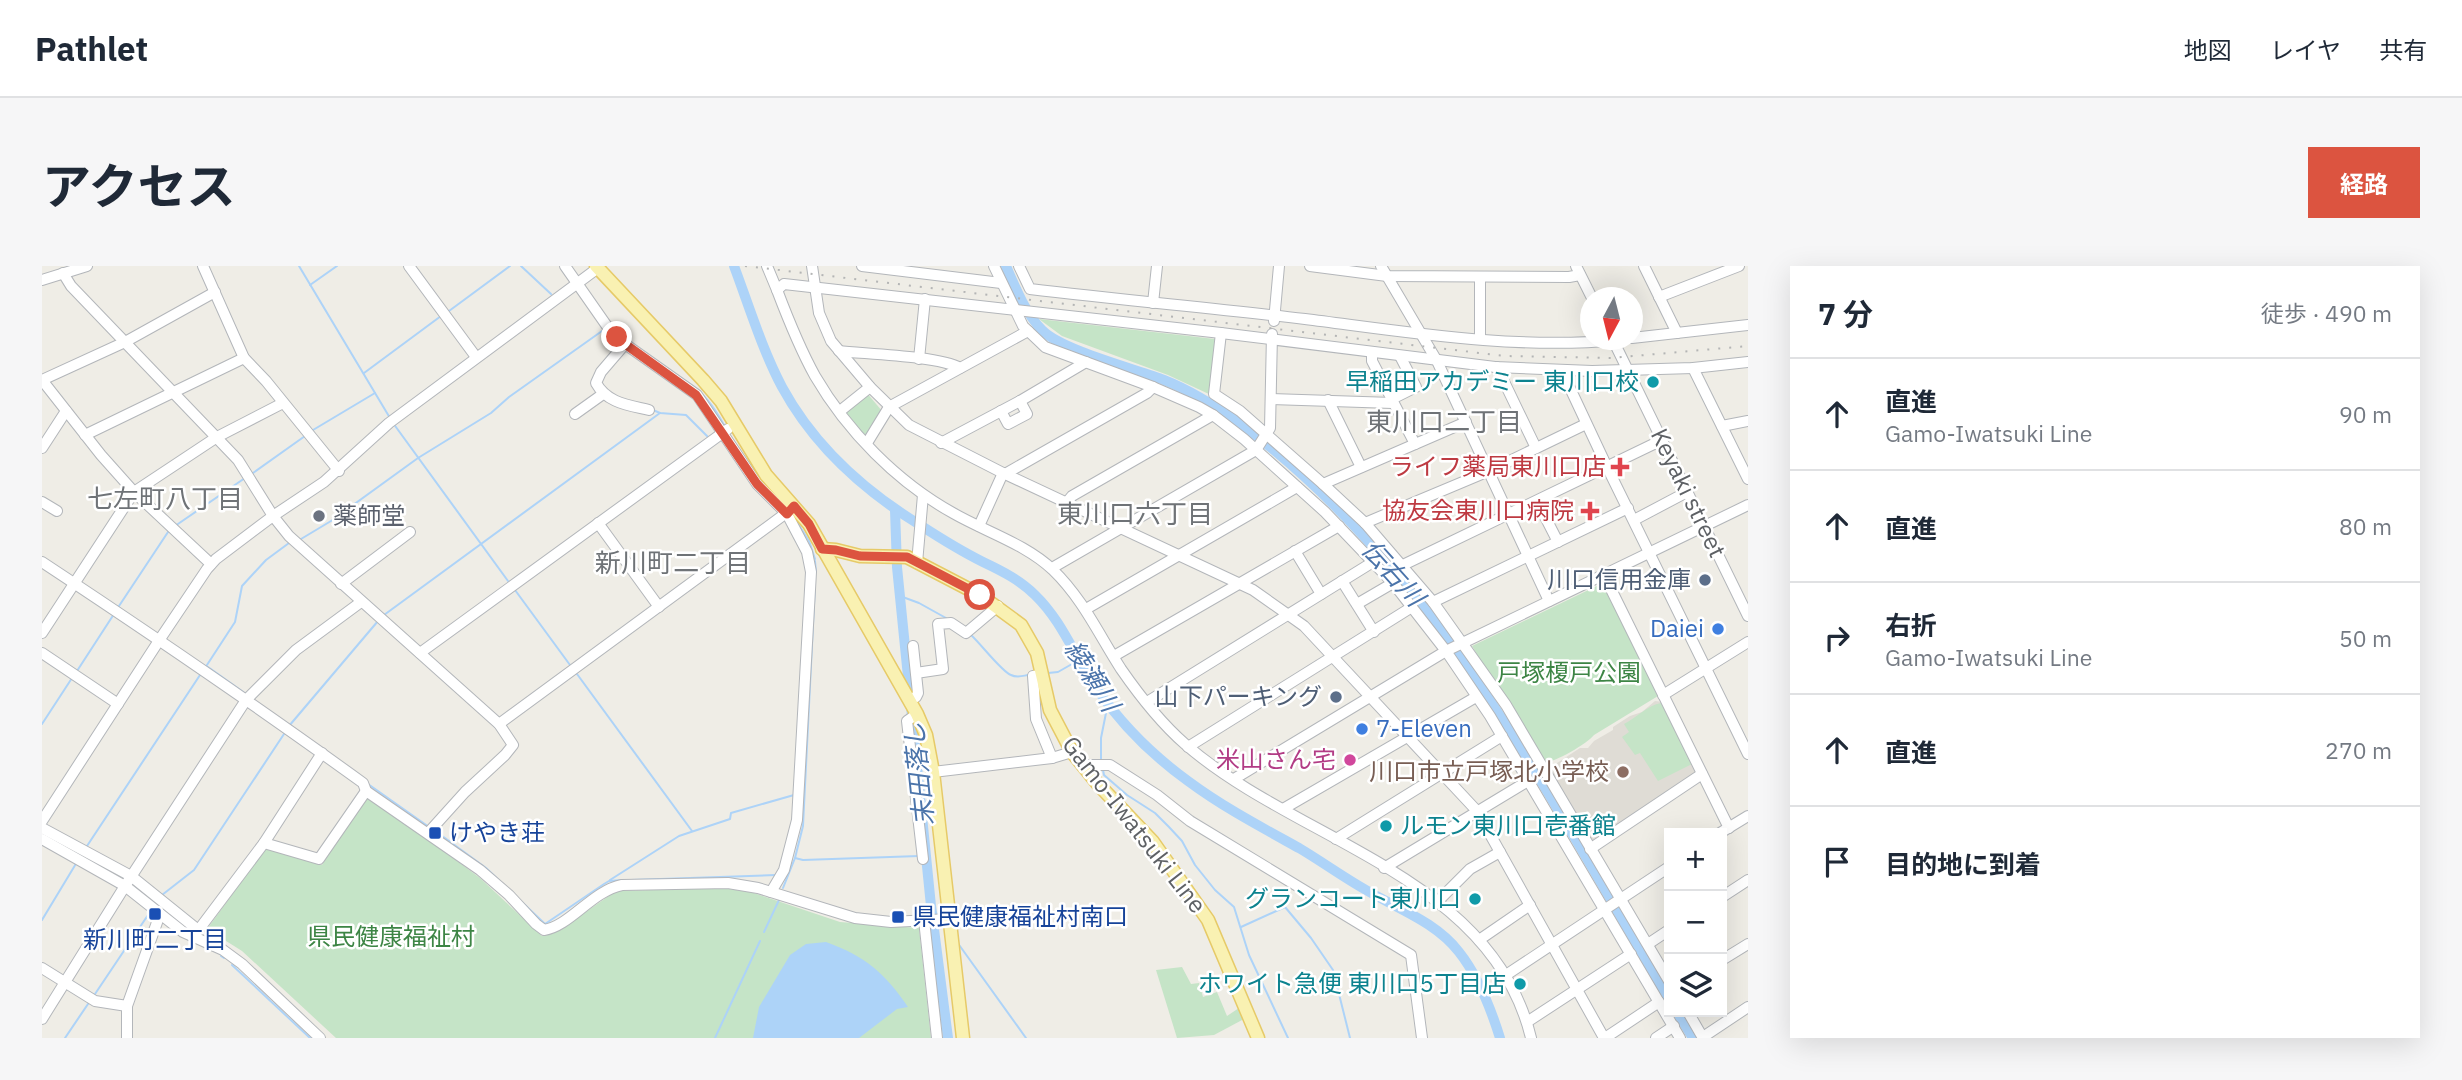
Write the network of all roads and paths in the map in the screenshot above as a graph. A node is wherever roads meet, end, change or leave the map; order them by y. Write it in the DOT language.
graph roads {
  1 [pos="87,266"];
  2 [pos="204,266"];
  3 [pos="409,266"];
  4 [pos="565,266"];
  5 [pos="767,266"];
  6 [pos="812,266"];
  7 [pos="862,266"];
  8 [pos="868,266"];
  9 [pos="994,266"];
  10 [pos="1018,266"];
  11 [pos="1157,266"];
  12 [pos="1279,266"];
  13 [pos="1310,266"];
  14 [pos="1381,266"];
  15 [pos="1517,266"];
  16 [pos="1644,266"];
  17 [pos="1739,266"];
  18 [pos="597,267"];
  19 [pos="67,270"];
  20 [pos="1578,270"];
  21 [pos="1431,271"];
  22 [pos="1387,276"];
  23 [pos="1480,277"];
  24 [pos="1522,277"];
  25 [pos="42,280"];
  26 [pos="1001,283"];
  27 [pos="577,284"];
  28 [pos="1586,287"];
  29 [pos="815,289"];
  30 [pos="777,290"];
  31 [pos="215,292"];
  32 [pos="1659,297"];
  33 [pos="925,299"];
  34 [pos="1153,303"];
  35 [pos="1018,310"];
  36 [pos="1748,325"];
  37 [pos="1273,327"];
  38 [pos="1028,331"];
  39 [pos="1221,332"];
  40 [pos="1420,334"];
  41 [pos="1677,334"];
  42 [pos="1643,337"];
  43 [pos="1480,339"];
  44 [pos="125,342"];
  45 [pos="1580,342"];
  46 [pos="625,344"];
  47 [pos="1619,350"];
  48 [pos="839,351"];
  49 [pos="1372,352"];
  50 [pos="1400,356"];
  51 [pos="476,357"];
  52 [pos="244,358"];
  53 [pos="919,359"];
  54 [pos="1437,361"];
  55 [pos="1086,362"];
  56 [pos="1748,362"];
  57 [pos="1497,367"];
  58 [pos="960,368"];
  59 [pos="1693,368"];
  60 [pos="1628,370"];
  61 [pos="1562,371"];
  62 [pos="870,387"];
  63 [pos="1153,387"];
  64 [pos="172,392"];
  65 [pos="603,394"];
  66 [pos="1271,399"];
  67 [pos="1328,400"];
  68 [pos="1393,401"];
  69 [pos="283,403"];
  70 [pos="889,407"];
  71 [pos="649,410"];
  72 [pos="66,411"];
  73 [pos="840,411"];
  74 [pos="575,414"];
  75 [pos="1213,415"];
  76 [pos="1748,421"];
  77 [pos="1466,422"];
  78 [pos="734,424"];
  79 [pos="1586,424"];
  80 [pos="1722,426"];
  81 [pos="723,432"];
  82 [pos="85,435"];
  83 [pos="1266,435"];
  84 [pos="216,437"];
  85 [pos="1662,440"];
  86 [pos="867,443"];
  87 [pos="942,443"];
  88 [pos="1415,444"];
  89 [pos="42,448"];
  90 [pos="1536,448"];
  91 [pos="1257,449"];
  92 [pos="1361,467"];
  93 [pos="1607,467"];
  94 [pos="339,471"];
  95 [pos="1489,471"];
  96 [pos="1004,474"];
  97 [pos="1748,480"];
  98 [pos="1323,484"];
  99 [pos="1297,486"];
  100 [pos="134,492"];
  101 [pos="1687,492"];
  102 [pos="923,498"];
  103 [pos="1537,501"];
  104 [pos="42,502"];
  105 [pos="1067,502"];
  106 [pos="1748,505"];
  107 [pos="1628,508"];
  108 [pos="790,510"];
  109 [pos="57,511"];
  110 [pos="1508,514"];
  111 [pos="273,516"];
  112 [pos="1634,520"];
  113 [pos="598,523"];
  114 [pos="1365,523"];
  115 [pos="979,526"];
  116 [pos="1339,526"];
  117 [pos="1705,527"];
  118 [pos="1123,528"];
  119 [pos="410,532"];
  120 [pos="1558,542"];
  121 [pos="822,549"];
  122 [pos="1295,551"];
  123 [pos="1650,553"];
  124 [pos="1181,555"];
  125 [pos="1527,557"];
  126 [pos="42,562"];
  127 [pos="1373,562"];
  128 [pos="917,563"];
  129 [pos="211,564"];
  130 [pos="1404,565"];
  131 [pos="1052,568"];
  132 [pos="1604,575"];
  133 [pos="1342,581"];
  134 [pos="74,583"];
  135 [pos="1240,583"];
  136 [pos="1392,583"];
  137 [pos="341,584"];
  138 [pos="1321,594"];
  139 [pos="361,601"];
  140 [pos="1433,601"];
  141 [pos="1549,601"];
  142 [pos="1357,604"];
  143 [pos="998,606"];
  144 [pos="659,607"];
  145 [pos="1412,607"];
  146 [pos="1086,609"];
  147 [pos="1289,614"];
  148 [pos="1748,616"];
  149 [pos="1374,632"];
  150 [pos="42,633"];
  151 [pos="160,639"];
  152 [pos="1748,642"];
  153 [pos="1462,643"];
  154 [pos="913,646"];
  155 [pos="1447,650"];
  156 [pos="42,653"];
  157 [pos="420,653"];
  158 [pos="1114,656"];
  159 [pos="1332,656"];
  160 [pos="1706,669"];
  161 [pos="916,673"];
  162 [pos="1040,676"];
  163 [pos="1663,695"];
  164 [pos="1370,696"];
  165 [pos="1476,697"];
  166 [pos="246,699"];
  167 [pos="910,700"];
  168 [pos="1147,702"];
  169 [pos="118,704"];
  170 [pos="917,714"];
  171 [pos="499,724"];
  172 [pos="1407,736"];
  173 [pos="1502,736"];
  174 [pos="1188,747"];
  175 [pos="1072,752"];
  176 [pos="322,753"];
  177 [pos="1748,754"];
  178 [pos="1052,758"];
  179 [pos="1082,765"];
  180 [pos="933,772"];
  181 [pos="1441,773"];
  182 [pos="1702,774"];
  183 [pos="1234,779"];
  184 [pos="1528,781"];
  185 [pos="366,790"];
  186 [pos="1283,810"];
  187 [pos="1477,811"];
  188 [pos="1748,816"];
  189 [pos="42,821"];
  190 [pos="42,828"];
  191 [pos="1724,828"];
  192 [pos="1727,829"];
  193 [pos="428,833"];
  194 [pos="42,839"];
  195 [pos="1336,839"];
  196 [pos="264,843"];
  197 [pos="1590,849"];
  198 [pos="1500,852"];
  199 [pos="923,859"];
  200 [pos="1384,868"];
  201 [pos="1664,870"];
  202 [pos="1748,880"];
  203 [pos="128,881"];
  204 [pos="771,892"];
  205 [pos="1727,894"];
  206 [pos="1620,899"];
  207 [pos="1438,901"];
  208 [pos="1530,905"];
  209 [pos="1603,909"];
  210 [pos="160,914"];
  211 [pos="950,919"];
  212 [pos="924,920"];
  213 [pos="196,933"];
  214 [pos="1664,933"];
  215 [pos="1479,940"];
  216 [pos="1552,943"];
  217 [pos="1648,944"];
  218 [pos="1748,944"];
  219 [pos="1631,954"];
  220 [pos="1727,957"];
  221 [pos="42,968"];
  222 [pos="1664,972"];
  223 [pos="1506,975"];
  224 [pos="64,982"];
  225 [pos="1577,989"];
  226 [pos="1659,1002"];
  227 [pos="127,1006"];
  228 [pos="1748,1007"];
  229 [pos="1691,1017"];
  230 [pos="42,1019"];
  231 [pos="1527,1022"];
  232 [pos="1674,1026"];
  233 [pos="1703,1037"];
  234 [pos="127,1038"];
  235 [pos="320,1038"];
  236 [pos="937,1038"];
  237 [pos="964,1038"];
  238 [pos="1258,1038"];
  239 [pos="1423,1038"];
  240 [pos="1531,1038"];
  241 [pos="1605,1038"];
  242 [pos="1656,1038"];
  243 [pos="1680,1038"];
  1 -- 19 [label="street"];
  2 -- 31 [label="street"];
  3 -- 51 [label="street"];
  4 -- 27 [label="street"];
  5 -- 30 [label="street"];
  6 -- 29 [label="street"];
  7 -- 8 [label="street"];
  8 -- 26 [label="street"];
  9 -- 26 [label="street"];
  10 -- 34 [label="street"];
  11 -- 34 [label="street"];
  12 -- 37 [label="street"];
  13 -- 22 [label="street"];
  14 -- 22 [label="street"];
  15 -- 24 [label="street"];
  16 -- 32 [label="street"];
  17 -- 32 [label="street"];
  18 -- 27 [label="street"];
  18 -- 78 [label="main road"];
  19 -- 25 [label="street"];
  19 -- 44 [label="street"];
  20 -- 24 [label="street"];
  20 -- 28 [label="street"];
  21 -- 22 [label="street"];
  21 -- 23 [label="street"];
  22 -- 40 [label="street"];
  23 -- 24 [label="street"];
  23 -- 43 [label="street"];
  26 -- 35 [label="street"];
  27 -- 46 [label="street"];
  27 -- 51 [label="street"];
  29 -- 30 [label="street"];
  29 -- 33 [label="street"];
  29 -- 48 [label="street"];
  30 -- 73 [label="street"];
  31 -- 44 [label="street"];
  31 -- 52 [label="street"];
  32 -- 41 [label="street"];
  33 -- 35 [label="street"];
  33 -- 53 [label="street"];
  34 -- 37 [label="street"];
  35 -- 38 [label="street"];
  35 -- 39 [label="street"];
  36 -- 41 [label="street"];
  37 -- 39 [label="street"];
  37 -- 40 [label="street"];
  37 -- 49 [label="street"];
  37 -- 66 [label="street"];
  38 -- 55 [label="street"];
  38 -- 58 [label="street"];
  39 -- 83 [label="street"];
  40 -- 43 [label="street"];
  40 -- 54 [label="street"];
  41 -- 42 [label="street"];
  43 -- 45 [label="street"];
  44 -- 64 [label="street"];
  44 -- 72 [label="street"];
  46 -- 65 [label="street"];
  46 -- 81 [label="street"];
  47 -- 60 [label="street, Keyaki street"];
  48 -- 53 [label="street"];
  48 -- 62 [label="street"];
  49 -- 50 [label="street"];
  49 -- 68 [label="street"];
  50 -- 54 [label="street"];
  50 -- 68 [label="street"];
  51 -- 94 [label="street"];
  52 -- 64 [label="street"];
  52 -- 69 [label="street"];
  53 -- 58 [label="street"];
  54 -- 57 [label="street"];
  54 -- 77 [label="street"];
  55 -- 63 [label="street"];
  55 -- 87 [label="street"];
  56 -- 59 [label="street"];
  57 -- 61 [label="street"];
  57 -- 90 [label="street"];
  58 -- 70 [label="street"];
  59 -- 60 [label="street"];
  59 -- 80 [label="street"];
  60 -- 61 [label="street"];
  60 -- 85 [label="street, Keyaki street"];
  61 -- 79 [label="street"];
  62 -- 70 [label="street"];
  62 -- 73 [label="street"];
  63 -- 75 [label="street"];
  63 -- 96 [label="street"];
  64 -- 82 [label="street"];
  64 -- 84 [label="street"];
  65 -- 71 [label="street"];
  65 -- 74 [label="street"];
  66 -- 67 [label="street"];
  66 -- 83 [label="street"];
  67 -- 68 [label="street"];
  67 -- 92 [label="street"];
  68 -- 88 [label="street"];
  69 -- 84 [label="street"];
  69 -- 94 [label="street"];
  70 -- 86 [label="street"];
  70 -- 87 [label="street"];
  72 -- 82 [label="street"];
  72 -- 89 [label="street"];
  73 -- 86 [label="street"];
  75 -- 91 [label="street"];
  75 -- 105 [label="street"];
  76 -- 80 [label="street"];
  77 -- 88 [label="street"];
  77 -- 95 [label="street"];
  78 -- 81 [label="street"];
  78 -- 108 [label="main road"];
  79 -- 90 [label="street"];
  79 -- 93 [label="street"];
  80 -- 97 [label="street"];
  81 -- 108 [label="street"];
  81 -- 113 [label="street"];
  82 -- 100 [label="street"];
  83 -- 91 [label="street"];
  83 -- 98 [label="street"];
  84 -- 100 [label="street"];
  84 -- 111 [label="street"];
  85 -- 93 [label="street"];
  85 -- 101 [label="street, Keyaki street"];
  86 -- 102 [label="street"];
  87 -- 96 [label="street"];
  88 -- 92 [label="street"];
  90 -- 95 [label="street"];
  91 -- 99 [label="street"];
  91 -- 118 [label="street"];
  92 -- 98 [label="street"];
  93 -- 103 [label="street"];
  93 -- 107 [label="street"];
  94 -- 111 [label="street"];
  95 -- 110 [label="street"];
  95 -- 114 [label="street"];
  96 -- 105 [label="street"];
  96 -- 115 [label="street"];
  98 -- 114 [label="street"];
  99 -- 116 [label="street"];
  99 -- 124 [label="street"];
  100 -- 129 [label="street"];
  100 -- 134 [label="street"];
  101 -- 112 [label="street"];
  101 -- 117 [label="street, Keyaki street"];
  102 -- 115 [label="street"];
  102 -- 128 [label="street"];
  103 -- 110 [label="street"];
  103 -- 120 [label="street"];
  104 -- 109 [label="street"];
  105 -- 118 [label="street"];
  106 -- 117 [label="street"];
  107 -- 112 [label="street"];
  107 -- 120 [label="street"];
  108 -- 121 [label="main road"];
  108 -- 144 [label="street"];
  108 -- 204 [label="street"];
  110 -- 125 [label="street"];
  110 -- 130 [label="street"];
  111 -- 129 [label="street"];
  111 -- 137 [label="street"];
  112 -- 123 [label="street"];
  113 -- 144 [label="street"];
  113 -- 157 [label="street"];
  114 -- 130 [label="street"];
  115 -- 131 [label="street"];
  116 -- 122 [label="street"];
  116 -- 127 [label="street"];
  117 -- 123 [label="street"];
  117 -- 148 [label="street, Keyaki street"];
  118 -- 124 [label="street"];
  118 -- 131 [label="street"];
  119 -- 137 [label="street"];
  120 -- 125 [label="street"];
  121 -- 128 [label="main road, Gamo-Iwatsuki Line"];
  121 -- 167 [label="main road"];
  122 -- 135 [label="street"];
  122 -- 138 [label="street"];
  123 -- 132 [label="street"];
  123 -- 160 [label="street"];
  124 -- 135 [label="street"];
  124 -- 146 [label="street"];
  125 -- 140 [label="street"];
  125 -- 141 [label="street"];
  126 -- 134 [label="street"];
  127 -- 133 [label="street"];
  127 -- 136 [label="street"];
  128 -- 143 [label="main road, Gamo-Iwatsuki Line"];
  129 -- 151 [label="street"];
  130 -- 140 [label="street"];
  131 -- 146 [label="street"];
  132 -- 141 [label="street"];
  132 -- 163 [label="street"];
  133 -- 138 [label="street"];
  133 -- 142 [label="street"];
  134 -- 150 [label="street"];
  134 -- 151 [label="street"];
  135 -- 147 [label="street"];
  135 -- 158 [label="street"];
  136 -- 142 [label="street"];
  136 -- 145 [label="street"];
  137 -- 139 [label="street"];
  138 -- 147 [label="street"];
  139 -- 157 [label="street"];
  139 -- 166 [label="street"];
  140 -- 153 [label="street"];
  141 -- 153 [label="street"];
  142 -- 149 [label="street"];
  143 -- 161 [label="street"];
  143 -- 162 [label="main road, Gamo-Iwatsuki Line"];
  144 -- 171 [label="street"];
  145 -- 149 [label="street"];
  145 -- 155 [label="street"];
  146 -- 158 [label="street"];
  147 -- 159 [label="street"];
  147 -- 168 [label="street"];
  149 -- 159 [label="street"];
  151 -- 166 [label="street"];
  151 -- 169 [label="street"];
  152 -- 160 [label="street"];
  153 -- 155 [label="street"];
  153 -- 197 [label="street"];
  154 -- 161 [label="street"];
  155 -- 164 [label="street"];
  155 -- 165 [label="street"];
  156 -- 169 [label="street"];
  157 -- 171 [label="street"];
  158 -- 168 [label="street"];
  159 -- 164 [label="street"];
  159 -- 174 [label="street"];
  160 -- 163 [label="street"];
  160 -- 177 [label="street"];
  161 -- 167 [label="street"];
  162 -- 175 [label="main road, Gamo-Iwatsuki Line"];
  162 -- 178 [label="street"];
  163 -- 182 [label="street"];
  164 -- 172 [label="street"];
  164 -- 183 [label="street"];
  165 -- 172 [label="street"];
  165 -- 173 [label="street"];
  166 -- 176 [label="street"];
  166 -- 203 [label="street"];
  167 -- 170 [label="main road"];
  168 -- 174 [label="street"];
  169 -- 189 [label="street"];
  170 -- 180 [label="main road"];
  170 -- 199 [label="street"];
  171 -- 193 [label="street"];
  172 -- 181 [label="street"];
  172 -- 186 [label="street"];
  173 -- 181 [label="street"];
  173 -- 184 [label="street"];
  174 -- 183 [label="street"];
  175 -- 178 [label="street"];
  175 -- 179 [label="main road, Gamo-Iwatsuki Line"];
  176 -- 185 [label="street"];
  176 -- 196 [label="street"];
  178 -- 180 [label="street"];
  179 -- 238 [label="main road, Gamo-Iwatsuki Line"];
  179 -- 239 [label="street"];
  180 -- 211 [label="main road"];
  181 -- 187 [label="street"];
  181 -- 195 [label="street"];
  182 -- 191 [label="street"];
  182 -- 197 [label="street"];
  183 -- 186 [label="street"];
  184 -- 187 [label="street"];
  184 -- 209 [label="street"];
  185 -- 193 [label="street"];
  185 -- 196 [label="street"];
  186 -- 195 [label="street"];
  187 -- 198 [label="street"];
  187 -- 200 [label="street"];
  188 -- 192 [label="street"];
  190 -- 203 [label="street"];
  193 -- 204 [label="street"];
  194 -- 203 [label="street"];
  195 -- 200 [label="street"];
  196 -- 213 [label="street"];
  197 -- 206 [label="street"];
  198 -- 207 [label="street"];
  198 -- 208 [label="street"];
  200 -- 207 [label="street"];
  201 -- 206 [label="street"];
  202 -- 205 [label="street"];
  203 -- 210 [label="street"];
  203 -- 213 [label="street"];
  203 -- 224 [label="street"];
  204 -- 212 [label="street"];
  206 -- 209 [label="street"];
  206 -- 217 [label="street"];
  207 -- 215 [label="street"];
  208 -- 215 [label="street"];
  208 -- 216 [label="street"];
  209 -- 216 [label="street"];
  209 -- 219 [label="street"];
  210 -- 213 [label="street"];
  210 -- 227 [label="street"];
  211 -- 212 [label="street"];
  211 -- 237 [label="main road"];
  212 -- 236 [label="street"];
  213 -- 235 [label="street"];
  214 -- 217 [label="street"];
  215 -- 223 [label="street"];
  216 -- 223 [label="street"];
  216 -- 225 [label="street"];
  217 -- 222 [label="street"];
  218 -- 220 [label="street"];
  219 -- 225 [label="street"];
  219 -- 226 [label="street"];
  221 -- 224 [label="street"];
  223 -- 231 [label="street"];
  224 -- 227 [label="street"];
  224 -- 230 [label="street"];
  225 -- 231 [label="street"];
  225 -- 241 [label="street"];
  226 -- 232 [label="street"];
  226 -- 241 [label="street"];
  227 -- 234 [label="street"];
  228 -- 233 [label="street"];
  229 -- 233 [label="street"];
  231 -- 240 [label="street"];
  232 -- 242 [label="street"];
  232 -- 243 [label="street"];
}
